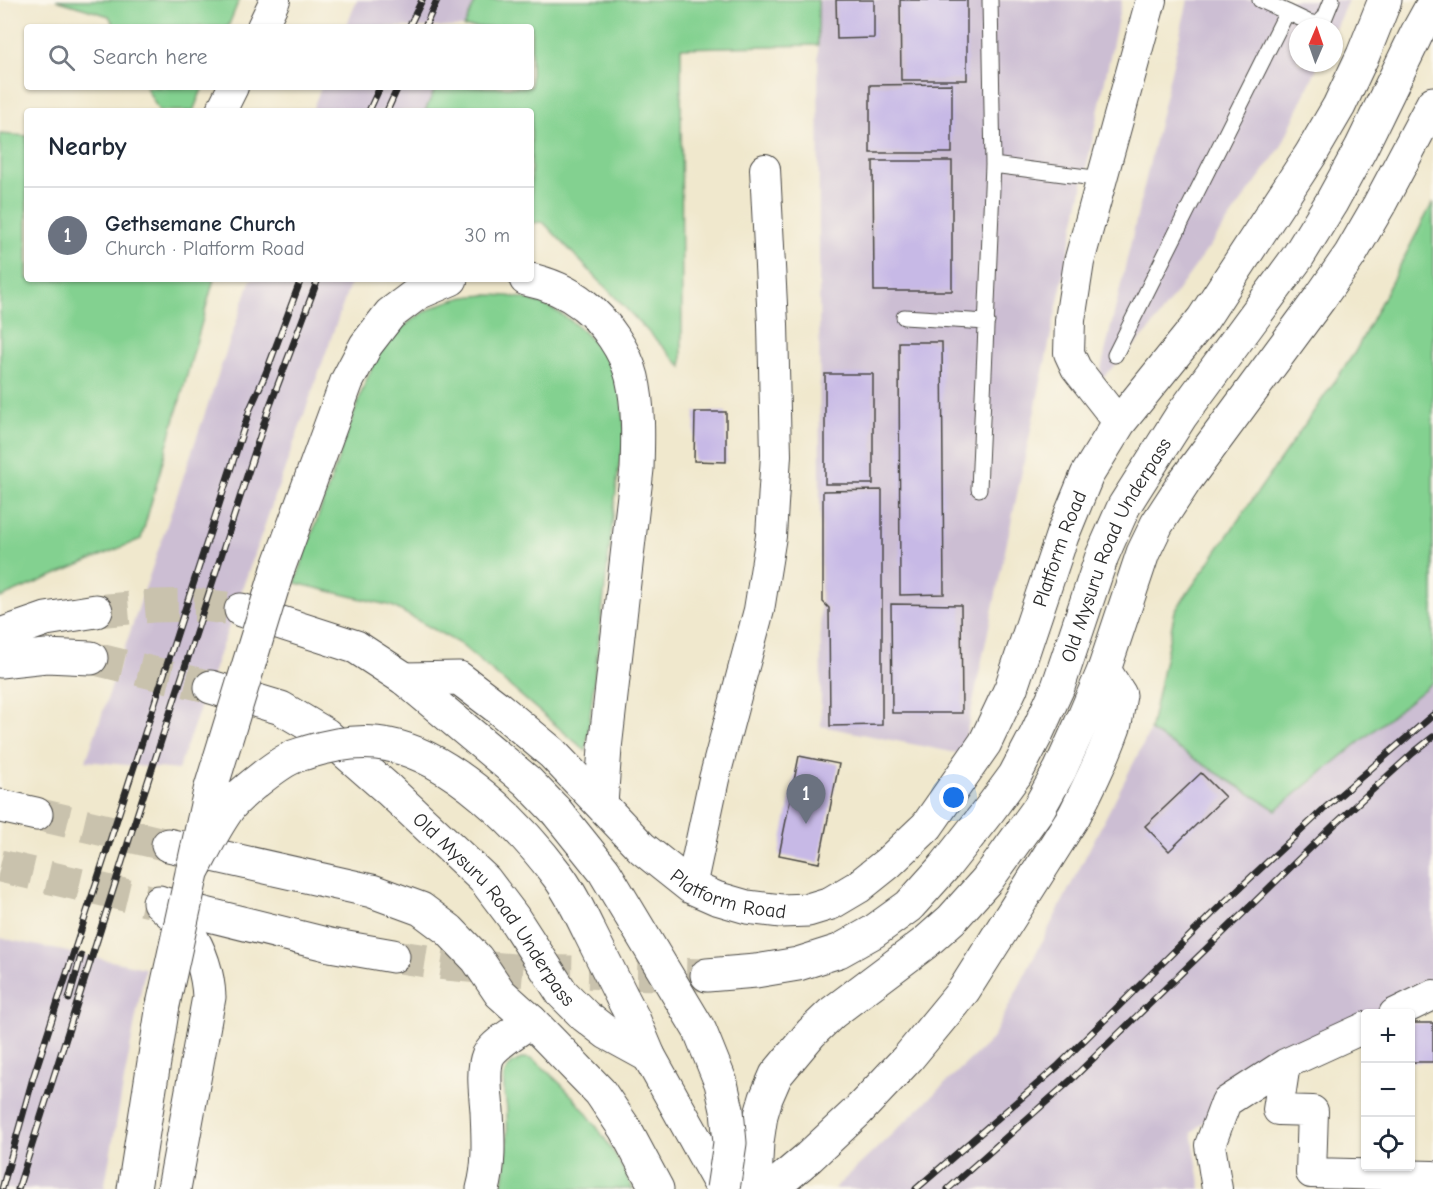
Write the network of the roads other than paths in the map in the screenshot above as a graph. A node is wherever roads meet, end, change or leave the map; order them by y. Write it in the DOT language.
graph roads {
  1 [pos="275,0"];
  2 [pos="990,0"];
  3 [pos="1151,0"];
  4 [pos="1260,0"];
  5 [pos="1332,0"];
  6 [pos="1385,0"];
  7 [pos="1433,4"];
  8 [pos="1287,12"];
  9 [pos="263,24"];
  10 [pos="232,90"];
  11 [pos="1433,103"];
  12 [pos="222,108"];
  13 [pos="993,165"];
  14 [pos="765,169"];
  15 [pos="1102,179"];
  16 [pos="444,282"];
  17 [pos="534,282"];
  18 [pos="904,317"];
  19 [pos="987,322"];
  20 [pos="1115,355"];
  21 [pos="1119,423"];
  22 [pos="979,489"];
  23 [pos="242,610"];
  24 [pos="96,611"];
  25 [pos="0,635"];
  26 [pos="91,658"];
  27 [pos="0,661"];
  28 [pos="1104,670"];
  29 [pos="405,679"];
  30 [pos="211,687"];
  31 [pos="601,804"];
  32 [pos="0,806"];
  33 [pos="36,814"];
  34 [pos="168,845"];
  35 [pos="192,872"];
  36 [pos="692,887"];
  37 [pos="393,956"];
  38 [pos="707,975"];
  39 [pos="1433,995"];
  40 [pos="1404,1009"];
  41 [pos="531,1021"];
  42 [pos="1361,1029"];
  43 [pos="649,1056"];
  44 [pos="1285,1064"];
  45 [pos="1433,1176"];
  46 [pos="134,1189"];
  47 [pos="174,1189"];
  48 [pos="483,1189"];
  49 [pos="657,1189"];
  50 [pos="723,1189"];
  51 [pos="756,1189"];
  52 [pos="771,1189"];
  53 [pos="1217,1189"];
  1 -- 9 [label="street"];
  2 -- 13 [label="lane"];
  3 -- 15 [label="street"];
  4 -- 8 [label="lane"];
  5 -- 8 [label="lane"];
  6 -- 21 [label="main road, Platform Road"];
  7 -- 38 [label="main road, Old Mysuru Road Underpass"];
  8 -- 20 [label="lane"];
  10 -- 12 [label="street"];
  11 -- 28 [label="main road"];
  13 -- 15 [label="lane"];
  13 -- 19 [label="lane"];
  14 -- 36 [label="street"];
  15 -- 21 [label="street"];
  16 -- 35 [label="main road, bridge"];
  17 -- 31 [label="main road"];
  18 -- 19 [label="lane"];
  19 -- 22 [label="lane"];
  21 -- 36 [label="main road, Platform Road"];
  23 -- 29 [label="main road"];
  24 -- 25 [label="main road"];
  26 -- 27 [label="main road"];
  28 -- 51 [label="main road"];
  28 -- 52 [label="main road"];
  29 -- 31 [label="main road, Platform Road"];
  29 -- 50 [label="main road, bridge"];
  30 -- 43 [label="main road, Old Mysuru Road Underpass"];
  31 -- 36 [label="main road, Platform Road"];
  32 -- 33 [label="main road"];
  34 -- 41 [label="main road"];
  35 -- 43 [label="main road, bridge"];
  35 -- 46 [label="main road, bridge"];
  37 -- 47 [label="main road"];
  39 -- 40 [label="street"];
  41 -- 48 [label="main road"];
  41 -- 49 [label="main road"];
  42 -- 44 [label="street"];
  43 -- 50 [label="main road"];
  44 -- 45 [label="street"];
  44 -- 53 [label="street"];
}
